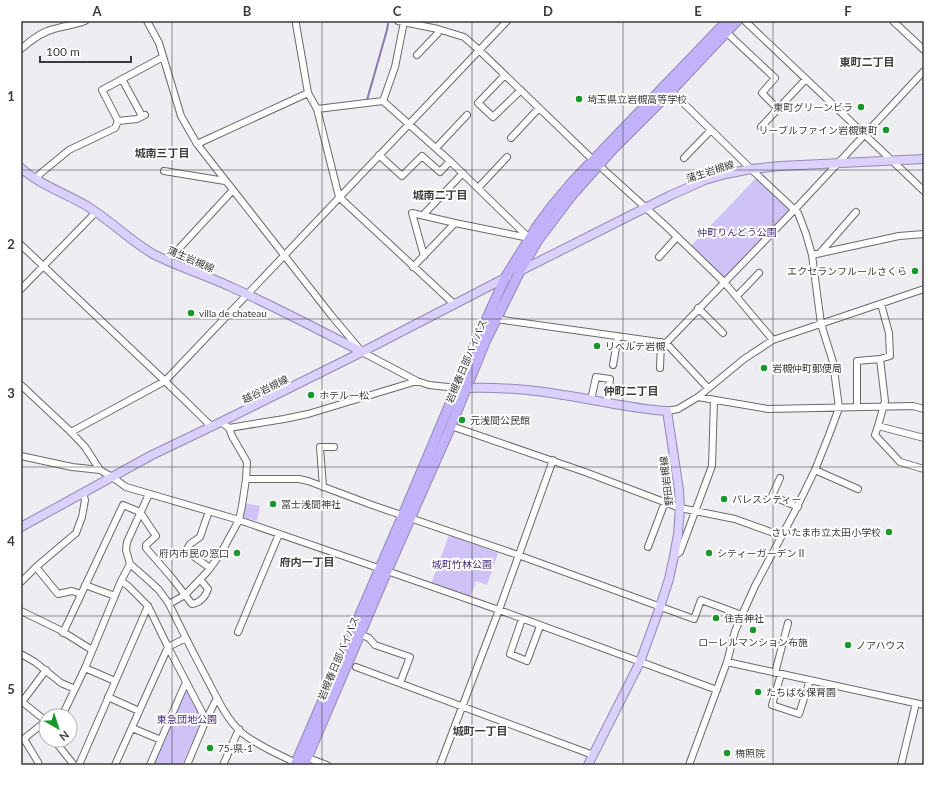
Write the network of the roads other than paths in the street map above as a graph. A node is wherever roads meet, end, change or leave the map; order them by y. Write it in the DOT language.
graph roads {
  1 [pos="85,21"];
  2 [pos="147,21"];
  3 [pos="296,21"];
  4 [pos="507,21"];
  5 [pos="727,21"];
  6 [pos="737,21"];
  7 [pos="745,21"];
  8 [pos="893,21"];
  9 [pos="401,22"];
  10 [pos="429,24"];
  11 [pos="438,29"];
  12 [pos="726,32"];
  13 [pos="21,49"];
  14 [pos="479,50"];
  15 [pos="924,50"];
  16 [pos="417,55"];
  17 [pos="163,57"];
  18 [pos="924,71"];
  19 [pos="504,75"];
  20 [pos="122,79"];
  21 [pos="806,79"];
  22 [pos="521,90"];
  23 [pos="671,91"];
  24 [pos="308,92"];
  25 [pos="383,101"];
  26 [pos="539,108"];
  27 [pos="317,109"];
  28 [pos="778,109"];
  29 [pos="467,115"];
  30 [pos="118,121"];
  31 [pos="409,124"];
  32 [pos="761,127"];
  33 [pos="711,130"];
  34 [pos="865,134"];
  35 [pos="511,138"];
  36 [pos="197,144"];
  37 [pos="436,148"];
  38 [pos="379,155"];
  39 [pos="507,157"];
  40 [pos="684,158"];
  41 [pos="924,160"];
  42 [pos="450,161"];
  43 [pos="892,161"];
  44 [pos="596,162"];
  45 [pos="838,164"];
  46 [pos="21,168"];
  47 [pos="751,169"];
  48 [pos="164,171"];
  49 [pos="463,173"];
  50 [pos="35,179"];
  51 [pos="225,181"];
  52 [pos="478,188"];
  53 [pos="233,190"];
  54 [pos="924,191"];
  55 [pos="339,198"];
  56 [pos="646,208"];
  57 [pos="794,209"];
  58 [pos="96,212"];
  59 [pos="856,212"];
  60 [pos="423,215"];
  61 [pos="455,224"];
  62 [pos="924,234"];
  63 [pos="677,237"];
  64 [pos="529,238"];
  65 [pos="21,245"];
  66 [pos="819,253"];
  67 [pos="285,255"];
  68 [pos="812,255"];
  69 [pos="424,256"];
  70 [pos="658,258"];
  71 [pos="169,261"];
  72 [pos="43,265"];
  73 [pos="413,267"];
  74 [pos="520,271"];
  75 [pos="759,273"];
  76 [pos="505,278"];
  77 [pos="724,282"];
  78 [pos="21,289"];
  79 [pos="924,289"];
  80 [pos="247,294"];
  81 [pos="737,296"];
  82 [pos="454,304"];
  83 [pos="881,304"];
  84 [pos="698,308"];
  85 [pos="496,319"];
  86 [pos="821,324"];
  87 [pos="723,333"];
  88 [pos="618,336"];
  89 [pos="773,340"];
  90 [pos="663,343"];
  91 [pos="362,352"];
  92 [pos="880,359"];
  93 [pos="613,364"];
  94 [pos="660,368"];
  95 [pos="165,381"];
  96 [pos="417,381"];
  97 [pos="21,385"];
  98 [pos="462,388"];
  99 [pos="708,388"];
  100 [pos="698,397"];
  101 [pos="591,400"];
  102 [pos="714,400"];
  103 [pos="607,402"];
  104 [pos="857,407"];
  105 [pos="883,407"];
  106 [pos="839,408"];
  107 [pos="924,409"];
  108 [pos="666,411"];
  109 [pos="221,422"];
  110 [pos="211,426"];
  111 [pos="450,426"];
  112 [pos="878,426"];
  113 [pos="229,428"];
  114 [pos="71,432"];
  115 [pos="924,438"];
  116 [pos="334,447"];
  117 [pos="21,456"];
  118 [pos="553,460"];
  119 [pos="924,469"];
  120 [pos="100,470"];
  121 [pos="815,470"];
  122 [pos="112,477"];
  123 [pos="780,478"];
  124 [pos="246,479"];
  125 [pos="322,487"];
  126 [pos="858,489"];
  127 [pos="83,493"];
  128 [pos="149,494"];
  129 [pos="665,502"];
  130 [pos="798,507"];
  131 [pos="680,508"];
  132 [pos="209,511"];
  133 [pos="695,511"];
  134 [pos="140,512"];
  135 [pos="407,516"];
  136 [pos="239,520"];
  137 [pos="21,527"];
  138 [pos="279,534"];
  139 [pos="782,536"];
  140 [pos="648,547"];
  141 [pos="518,555"];
  142 [pos="674,556"];
  143 [pos="130,564"];
  144 [pos="36,567"];
  145 [pos="210,568"];
  146 [pos="384,569"];
  147 [pos="200,579"];
  148 [pos="121,581"];
  149 [pos="21,582"];
  150 [pos="86,585"];
  151 [pos="81,594"];
  152 [pos="185,595"];
  153 [pos="115,596"];
  154 [pos="168,604"];
  155 [pos="148,606"];
  156 [pos="660,607"];
  157 [pos="499,610"];
  158 [pos="21,611"];
  159 [pos="742,615"];
  160 [pos="522,619"];
  161 [pos="788,623"];
  162 [pos="540,626"];
  163 [pos="64,632"];
  164 [pos="238,632"];
  165 [pos="360,634"];
  166 [pos="186,638"];
  167 [pos="168,647"];
  168 [pos="92,650"];
  169 [pos="21,654"];
  170 [pos="640,662"];
  171 [pos="727,662"];
  172 [pos="356,667"];
  173 [pos="84,668"];
  174 [pos="46,670"];
  175 [pos="778,673"];
  176 [pos="810,680"];
  177 [pos="115,681"];
  178 [pos="186,682"];
  179 [pos="400,683"];
  180 [pos="75,689"];
  181 [pos="717,690"];
  182 [pos="108,697"];
  183 [pos="217,698"];
  184 [pos="22,701"];
  185 [pos="916,704"];
  186 [pos="924,705"];
  187 [pos="462,706"];
  188 [pos="66,708"];
  189 [pos="139,711"];
  190 [pos="38,714"];
  191 [pos="206,720"];
  192 [pos="38,727"];
  193 [pos="132,728"];
  194 [pos="238,729"];
  195 [pos="22,740"];
  196 [pos="161,740"];
  197 [pos="60,748"];
  198 [pos="593,755"];
  199 [pos="301,763"];
  200 [pos="39,765"];
  201 [pos="74,765"];
  202 [pos="79,765"];
  203 [pos="115,765"];
  204 [pos="150,765"];
  205 [pos="187,765"];
  206 [pos="223,765"];
  207 [pos="327,765"];
  208 [pos="440,765"];
  209 [pos="588,765"];
  210 [pos="689,765"];
  211 [pos="901,765"];
  1 -- 13 [label="street"];
  2 -- 17 [label="street"];
  3 -- 24 [label="street"];
  4 -- 14 [label="street"];
  5 -- 44 [label="highway, 岩槻春日部バイパス"];
  6 -- 12 [label="highway, 岩槻春日部バイパス"];
  7 -- 21 [label="street"];
  8 -- 15 [label="street"];
  9 -- 10 [label="street"];
  9 -- 25 [label="street"];
  10 -- 11 [label="street"];
  11 -- 14 [label="street"];
  11 -- 16 [label="street"];
  12 -- 23 [label="highway, 岩槻春日部バイパス"];
  12 -- 28 [label="street"];
  14 -- 19 [label="street"];
  14 -- 31 [label="street"];
  17 -- 20 [label="street"];
  17 -- 36 [label="street"];
  18 -- 34 [label="street"];
  19 -- 22 [label="street"];
  19 -- 22 [label="street"];
  20 -- 30 [label="street"];
  20 -- 30 [label="street"];
  21 -- 28 [label="street"];
  21 -- 34 [label="street"];
  22 -- 26 [label="street"];
  23 -- 33 [label="street"];
  23 -- 44 [label="highway, 岩槻春日部バイパス"];
  24 -- 27 [label="street"];
  24 -- 36 [label="street"];
  25 -- 27 [label="street"];
  25 -- 31 [label="street"];
  26 -- 35 [label="street"];
  26 -- 44 [label="street"];
  27 -- 55 [label="street"];
  28 -- 32 [label="street"];
  29 -- 37 [label="street"];
  30 -- 50 [label="street"];
  31 -- 37 [label="street"];
  31 -- 38 [label="street"];
  33 -- 40 [label="street"];
  33 -- 47 [label="street"];
  34 -- 43 [label="street"];
  34 -- 45 [label="street"];
  36 -- 51 [label="street"];
  37 -- 42 [label="street"];
  38 -- 42 [label="street"];
  38 -- 55 [label="street"];
  39 -- 52 [label="street"];
  41 -- 43 [label="main road, 蒲生岩槻線"];
  42 -- 49 [label="street"];
  43 -- 45 [label="main road, 蒲生岩槻線"];
  43 -- 54 [label="street"];
  44 -- 56 [label="street"];
  44 -- 64 [label="highway, 岩槻春日部バイパス"];
  44 -- 74 [label="highway, 岩槻春日部バイパス"];
  45 -- 47 [label="main road, 蒲生岩槻線"];
  45 -- 57 [label="street"];
  46 -- 50 [label="main road, 蒲生岩槻線"];
  47 -- 56 [label="main road, 蒲生岩槻線"];
  47 -- 57 [label="street"];
  48 -- 51 [label="street"];
  49 -- 52 [label="street"];
  49 -- 60 [label="street"];
  50 -- 58 [label="main road, 蒲生岩槻線"];
  51 -- 53 [label="street"];
  52 -- 64 [label="street"];
  53 -- 67 [label="street"];
  53 -- 71 [label="street"];
  55 -- 67 [label="street"];
  55 -- 73 [label="street"];
  56 -- 63 [label="street"];
  56 -- 74 [label="main road, 蒲生岩槻線"];
  57 -- 68 [label="street"];
  57 -- 77 [label="street"];
  58 -- 71 [label="main road, 蒲生岩槻線"];
  58 -- 72 [label="street"];
  59 -- 66 [label="street"];
  60 -- 61 [label="street"];
  60 -- 69 [label="street"];
  61 -- 64 [label="street"];
  61 -- 69 [label="street"];
  62 -- 66 [label="street"];
  63 -- 70 [label="street"];
  63 -- 77 [label="street"];
  64 -- 76 [label="highway, 岩槻春日部バイパス"];
  65 -- 72 [label="street"];
  66 -- 68 [label="street"];
  67 -- 80 [label="street"];
  67 -- 91 [label="street"];
  68 -- 86 [label="street"];
  69 -- 73 [label="street"];
  71 -- 80 [label="main road, 蒲生岩槻線"];
  72 -- 78 [label="street"];
  72 -- 95 [label="street"];
  73 -- 82 [label="street"];
  74 -- 76 [label="main road, 越谷岩槻線"];
  74 -- 85 [label="highway, 岩槻春日部バイパス"];
  75 -- 81 [label="street"];
  76 -- 82 [label="main road, 越谷岩槻線"];
  76 -- 98 [label="highway, 岩槻春日部バイパス"];
  77 -- 81 [label="street"];
  77 -- 84 [label="street"];
  79 -- 83 [label="street"];
  80 -- 91 [label="main road, 蒲生岩槻線"];
  80 -- 95 [label="street"];
  81 -- 89 [label="street"];
  82 -- 91 [label="main road, 越谷岩槻線"];
  83 -- 86 [label="street"];
  83 -- 92 [label="street"];
  84 -- 87 [label="street"];
  84 -- 90 [label="street"];
  85 -- 88 [label="street"];
  85 -- 98 [label="highway, 岩槻春日部バイパス"];
  86 -- 89 [label="street"];
  86 -- 106 [label="street"];
  88 -- 90 [label="street"];
  88 -- 93 [label="street"];
  89 -- 99 [label="street"];
  90 -- 94 [label="street"];
  90 -- 99 [label="street"];
  91 -- 96 [label="street"];
  91 -- 109 [label="main road, 越谷岩槻線"];
  92 -- 104 [label="street"];
  92 -- 105 [label="street"];
  95 -- 110 [label="street"];
  95 -- 114 [label="street"];
  96 -- 98 [label="street"];
  96 -- 113 [label="street"];
  97 -- 114 [label="street"];
  98 -- 101 [label="main road"];
  98 -- 111 [label="highway, 岩槻春日部バイパス"];
  98 -- 135 [label="highway, 岩槻春日部バイパス"];
  99 -- 100 [label="street"];
  100 -- 102 [label="street"];
  100 -- 108 [label="street"];
  101 -- 103 [label="main road"];
  101 -- 103 [label="street"];
  102 -- 106 [label="street"];
  102 -- 133 [label="street"];
  103 -- 108 [label="main road"];
  104 -- 105 [label="street"];
  104 -- 106 [label="street"];
  105 -- 107 [label="street"];
  105 -- 112 [label="street"];
  106 -- 121 [label="street"];
  108 -- 131 [label="main road, 野田岩槻線"];
  109 -- 110 [label="main road, 越谷岩槻線"];
  109 -- 113 [label="street"];
  110 -- 122 [label="main road, 越谷岩槻線"];
  111 -- 118 [label="street"];
  111 -- 135 [label="highway, 岩槻春日部バイパス"];
  112 -- 115 [label="street"];
  112 -- 119 [label="street"];
  113 -- 124 [label="street"];
  114 -- 120 [label="street"];
  116 -- 125 [label="street"];
  117 -- 120 [label="street"];
  118 -- 129 [label="street"];
  118 -- 141 [label="street"];
  120 -- 122 [label="street"];
  121 -- 126 [label="street"];
  121 -- 130 [label="street"];
  122 -- 127 [label="main road, 越谷岩槻線"];
  122 -- 128 [label="street"];
  123 -- 130 [label="street"];
  124 -- 125 [label="street"];
  124 -- 136 [label="street"];
  125 -- 135 [label="street"];
  127 -- 137 [label="main road, 越谷岩槻線"];
  127 -- 144 [label="street"];
  128 -- 132 [label="street"];
  128 -- 134 [label="street"];
  129 -- 131 [label="street"];
  129 -- 140 [label="street"];
  130 -- 139 [label="street"];
  131 -- 133 [label="street"];
  131 -- 142 [label="main road, 野田岩槻線"];
  132 -- 136 [label="street"];
  132 -- 145 [label="street"];
  133 -- 139 [label="street"];
  133 -- 142 [label="street"];
  134 -- 143 [label="street"];
  134 -- 150 [label="street"];
  134 -- 152 [label="street"];
  135 -- 141 [label="street"];
  135 -- 146 [label="highway, 岩槻春日部バイパス"];
  136 -- 138 [label="street"];
  136 -- 145 [label="street"];
  138 -- 146 [label="street"];
  138 -- 164 [label="street"];
  139 -- 159 [label="street"];
  141 -- 156 [label="street"];
  141 -- 157 [label="street"];
  142 -- 156 [label="main road, 野田岩槻線"];
  143 -- 148 [label="street"];
  143 -- 154 [label="street"];
  144 -- 149 [label="street"];
  144 -- 151 [label="street"];
  145 -- 147 [label="street"];
  146 -- 157 [label="street"];
  146 -- 165 [label="highway, 岩槻春日部バイパス"];
  146 -- 199 [label="highway, 岩槻春日部バイパス"];
  147 -- 152 [label="street"];
  147 -- 152 [label="street"];
  148 -- 153 [label="street"];
  148 -- 155 [label="street"];
  150 -- 151 [label="street"];
  150 -- 153 [label="street"];
  151 -- 163 [label="street"];
  152 -- 154 [label="street"];
  153 -- 168 [label="street"];
  154 -- 166 [label="street"];
  155 -- 167 [label="street"];
  155 -- 177 [label="street"];
  156 -- 159 [label="street"];
  156 -- 170 [label="main road, 野田岩槻線"];
  157 -- 160 [label="street"];
  157 -- 187 [label="street"];
  158 -- 163 [label="street"];
  159 -- 171 [label="street"];
  160 -- 162 [label="street"];
  160 -- 162 [label="street"];
  161 -- 175 [label="street"];
  162 -- 170 [label="street"];
  163 -- 168 [label="street"];
  165 -- 179 [label="street"];
  165 -- 199 [label="highway, 岩槻春日部バイパス"];
  166 -- 167 [label="street"];
  166 -- 183 [label="street"];
  167 -- 178 [label="street"];
  167 -- 189 [label="street"];
  168 -- 173 [label="street"];
  169 -- 174 [label="street"];
  170 -- 181 [label="street"];
  170 -- 198 [label="main road, 野田岩槻線"];
  171 -- 175 [label="street"];
  171 -- 181 [label="street"];
  172 -- 179 [label="street"];
  173 -- 177 [label="street"];
  173 -- 180 [label="street"];
  174 -- 180 [label="street"];
  174 -- 184 [label="street"];
  175 -- 176 [label="street"];
  175 -- 176 [label="street"];
  176 -- 185 [label="street"];
  177 -- 182 [label="street"];
  178 -- 191 [label="street"];
  178 -- 196 [label="street"];
  179 -- 187 [label="street"];
  180 -- 188 [label="street"];
  181 -- 210 [label="street"];
  182 -- 189 [label="street"];
  182 -- 202 [label="street"];
  183 -- 191 [label="street"];
  183 -- 194 [label="street"];
  184 -- 190 [label="street"];
  185 -- 186 [label="street"];
  185 -- 211 [label="street"];
  187 -- 198 [label="street"];
  187 -- 208 [label="street"];
  189 -- 193 [label="street"];
  191 -- 205 [label="street"];
  192 -- 195 [label="street"];
  193 -- 196 [label="street"];
  193 -- 203 [label="street"];
  194 -- 199 [label="street"];
  194 -- 206 [label="street"];
  195 -- 200 [label="street"];
  196 -- 204 [label="street"];
  197 -- 201 [label="street"];
  198 -- 209 [label="main road, 野田岩槻線"];
  199 -- 207 [label="street"];
}
